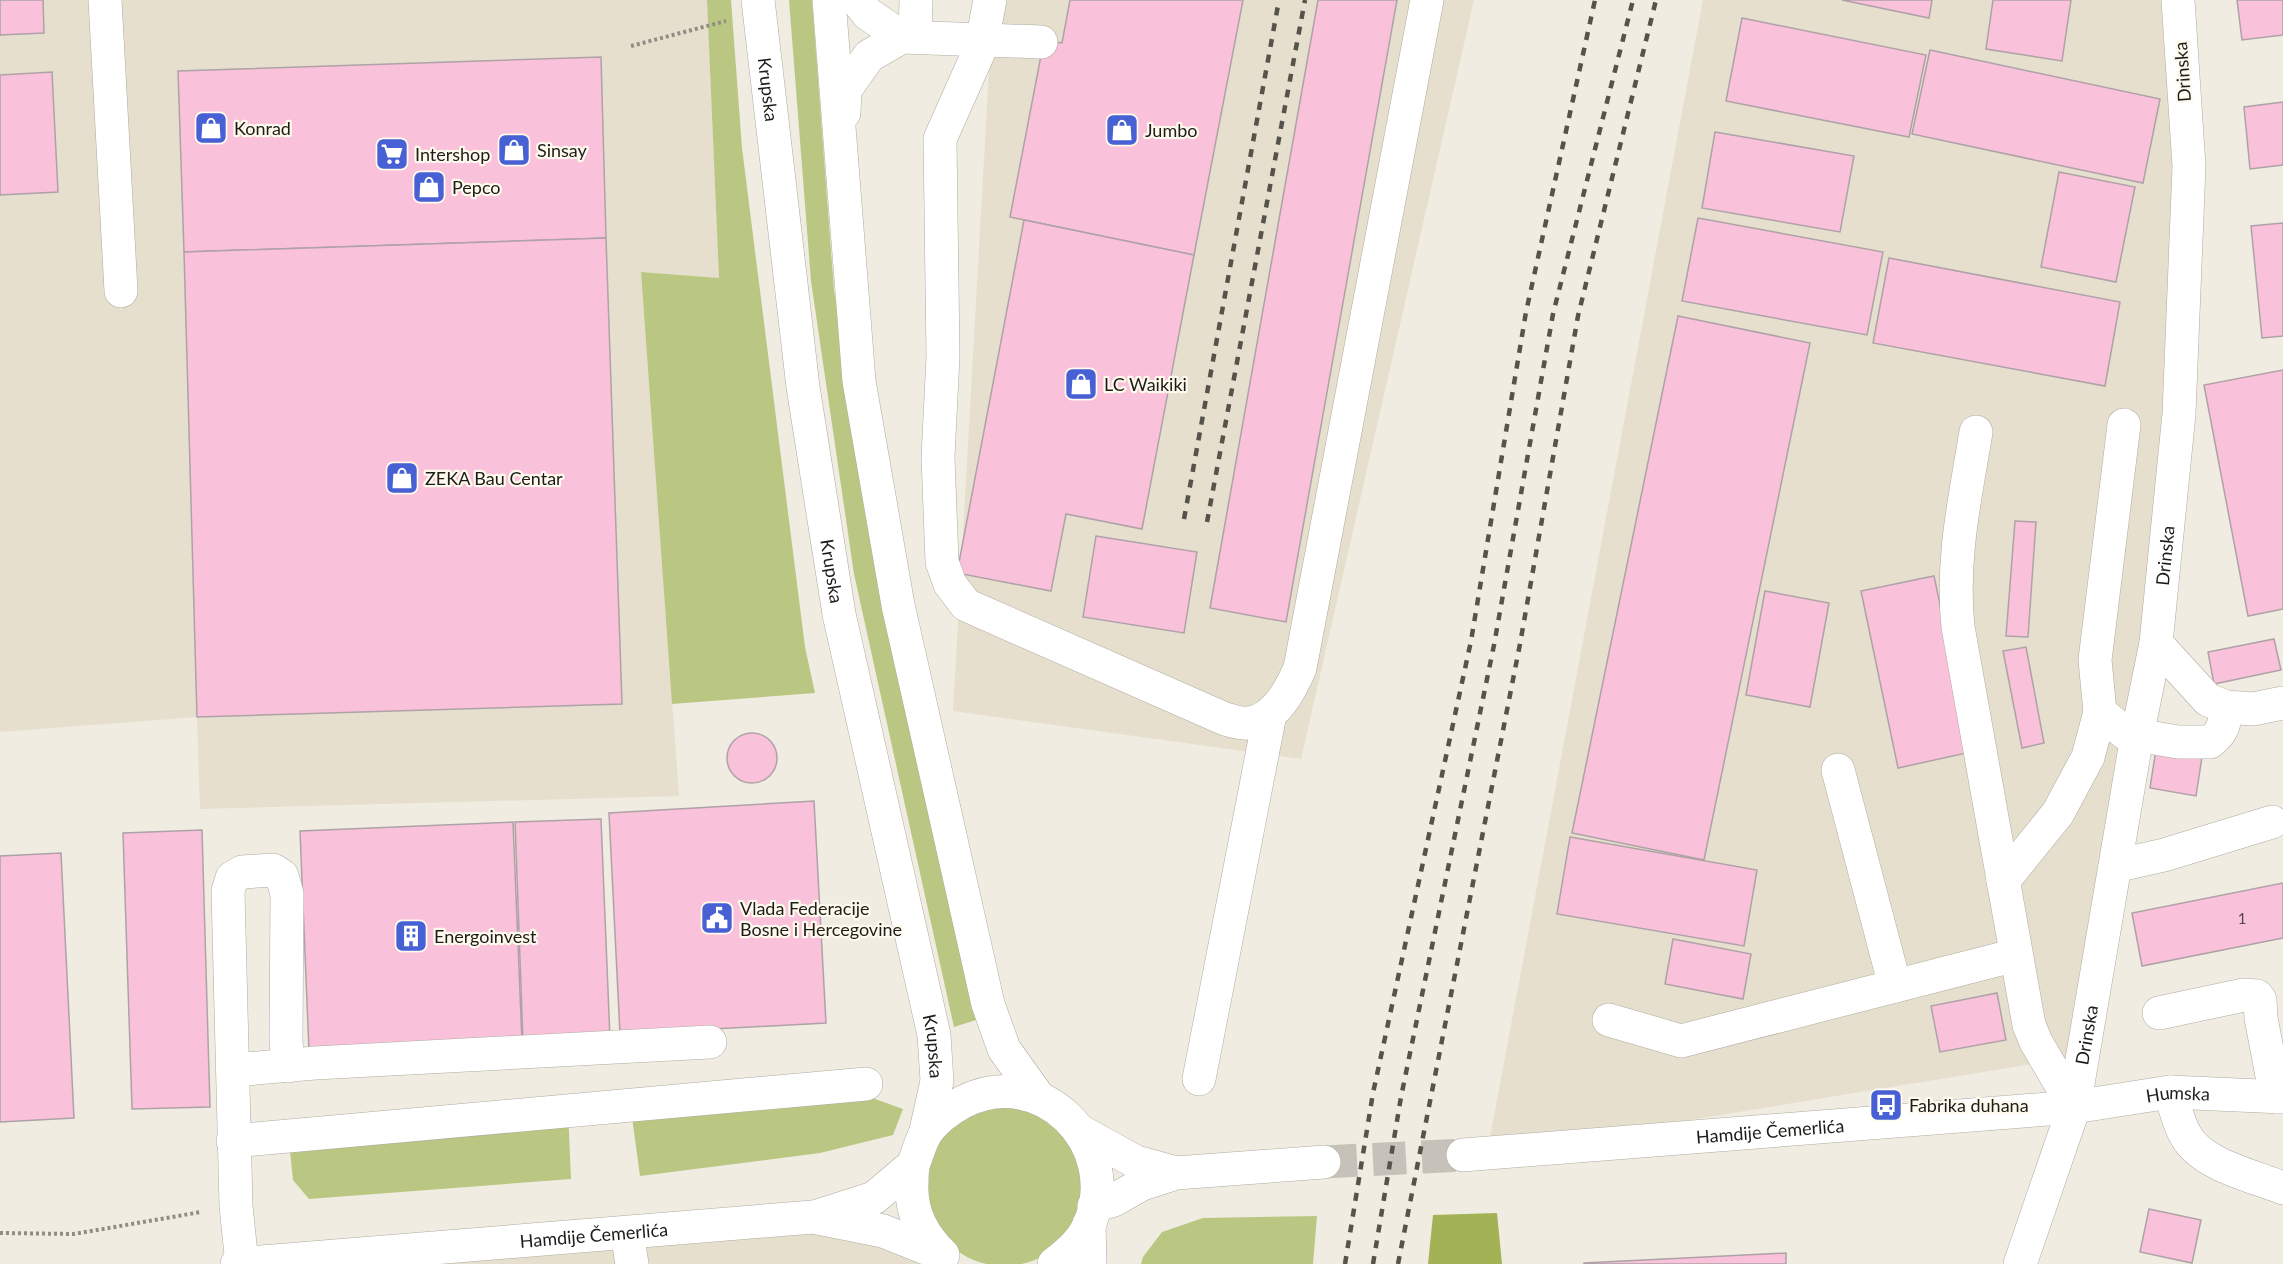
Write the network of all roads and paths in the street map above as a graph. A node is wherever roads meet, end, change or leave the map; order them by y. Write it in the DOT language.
graph roads {
  1 [pos="105,0"];
  2 [pos="758,0"];
  3 [pos="829,0"];
  4 [pos="857,0"];
  5 [pos="916,0"];
  6 [pos="990,0"];
  7 [pos="1427,0"];
  8 [pos="2178,0"];
  9 [pos="707,25"];
  10 [pos="908,37"];
  11 [pos="982,39"];
  12 [pos="1041,42"];
  13 [pos="631,46"];
  14 [pos="843,154"];
  15 [pos="120,291"];
  16 [pos="2124,425"];
  17 [pos="1976,432"];
  18 [pos="2156,643"];
  19 [pos="2283,703"];
  20 [pos="2226,707"];
  21 [pos="2100,712"];
  22 [pos="1270,714"];
  23 [pos="2137,736"];
  24 [pos="1838,770"];
  25 [pos="2272,822"];
  26 [pos="2115,866"];
  27 [pos="2003,881"];
  28 [pos="2016,955"];
  29 [pos="1894,986"];
  30 [pos="2159,1013"];
  31 [pos="2272,1017"];
  32 [pos="1609,1020"];
  33 [pos="710,1042"];
  34 [pos="288,1066"];
  35 [pos="234,1070"];
  36 [pos="1199,1079"];
  37 [pos="866,1084"];
  38 [pos="2170,1092"];
  39 [pos="2279,1097"];
  40 [pos="1039,1098"];
  41 [pos="2074,1107"];
  42 [pos="1080,1131"];
  43 [pos="925,1135"];
  44 [pos="233,1141"];
  45 [pos="1463,1155"];
  46 [pos="1324,1162"];
  47 [pos="913,1165"];
  48 [pos="1176,1173"];
  49 [pos="2283,1188"];
  50 [pos="236,1206"];
  51 [pos="1092,1215"];
  52 [pos="813,1217"];
  53 [pos="0,1233"];
  54 [pos="629,1248"];
  55 [pos="948,1259"];
  56 [pos="237,1264"];
  57 [pos="242,1264"];
  58 [pos="1054,1264"];
  59 [pos="1090,1264"];
  60 [pos="2020,1264"];
  1 -- 15 [label="main road"];
  2 -- 43 [label="main road, Krupska"];
  3 -- 14 [label="main road"];
  4 -- 10 [label="main road"];
  5 -- 10 [label="main road"];
  6 -- 11 [label="main road"];
  7 -- 22 [label="main road"];
  8 -- 18 [label="main road, Drinska"];
  9 -- 13 [label="path"];
  10 -- 11 [label="main road"];
  10 -- 14 [label="main road"];
  11 -- 12 [label="main road"];
  11 -- 22 [label="main road"];
  14 -- 40 [label="main road"];
  16 -- 21 [label="main road"];
  17 -- 27 [label="main road"];
  18 -- 20 [label="main road"];
  18 -- 23 [label="main road, Drinska"];
  19 -- 20 [label="main road"];
  20 -- 23 [label="main road"];
  21 -- 23 [label="main road"];
  21 -- 27 [label="main road"];
  22 -- 36 [label="main road"];
  23 -- 26 [label="main road, Drinska"];
  24 -- 29 [label="main road"];
  25 -- 26 [label="main road"];
  26 -- 41 [label="main road, Drinska"];
  27 -- 28 [label="main road"];
  28 -- 29 [label="main road"];
  28 -- 41 [label="main road"];
  29 -- 32 [label="main road"];
  30 -- 31 [label="main road"];
  31 -- 39 [label="main road"];
  33 -- 34 [label="main road"];
  34 -- 35 [label="main road"];
  34 -- 35 [label="main road"];
  35 -- 44 [label="main road"];
  37 -- 44 [label="main road"];
  38 -- 39 [label="main road, Humska"];
  38 -- 41 [label="main road, Humska"];
  38 -- 49 [label="main road"];
  40 -- 42 [label="main road"];
  40 -- 43 [label="main road"];
  41 -- 45 [label="main road, Hamdije Čemerlića"];
  41 -- 60 [label="main road, Drinska"];
  42 -- 48 [label="main road"];
  42 -- 51 [label="main road"];
  43 -- 47 [label="main road"];
  44 -- 50 [label="main road"];
  46 -- 48 [label="main road"];
  47 -- 52 [label="main road"];
  47 -- 55 [label="main road"];
  48 -- 51 [label="main road"];
  50 -- 53 [label="path"];
  50 -- 57 [label="main road"];
  51 -- 58 [label="main road"];
  51 -- 59 [label="main road"];
  52 -- 54 [label="main road, Hamdije Čemerlića"];
  52 -- 55 [label="main road, Hamdije Čemerlića"];
  54 -- 57 [label="main road, Hamdije Čemerlića"];
  56 -- 57 [label="main road, Hamdije Čemerlića"];
}
